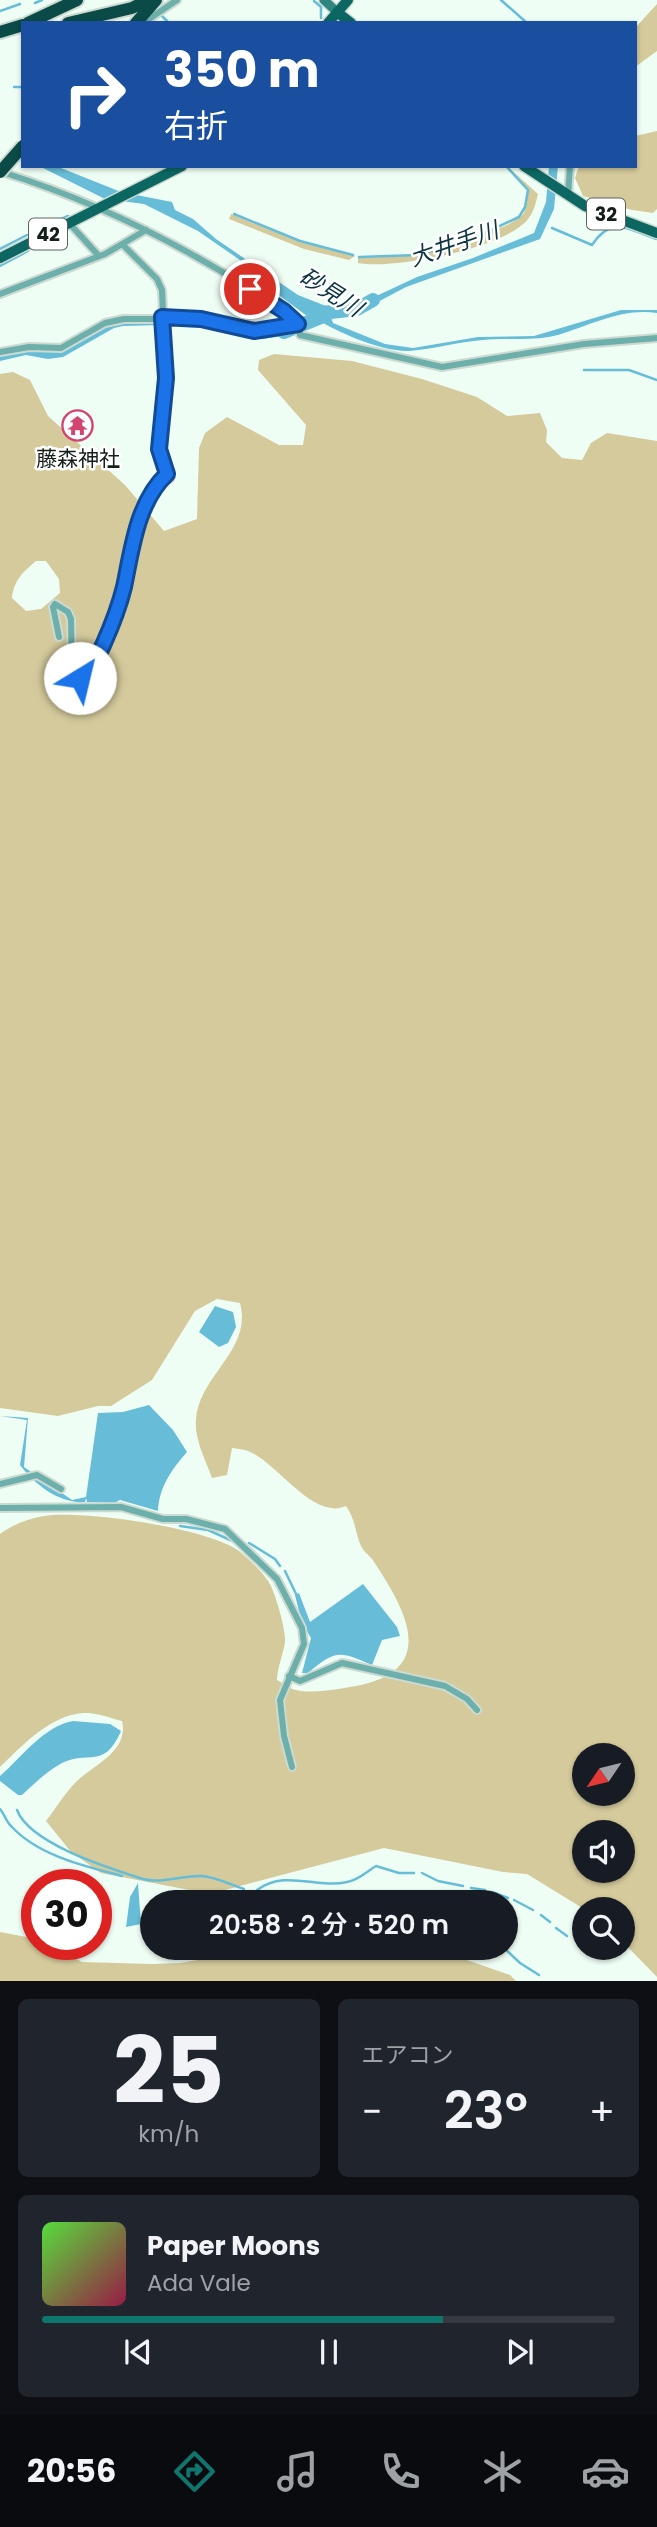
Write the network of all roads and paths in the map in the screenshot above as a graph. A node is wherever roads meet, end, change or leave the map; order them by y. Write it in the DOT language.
graph roads {
  1 [pos="77,0"];
  2 [pos="149,0"];
  3 [pos="156,0"];
  4 [pos="177,0"];
  5 [pos="324,0"];
  6 [pos="348,0"];
  7 [pos="337,12"];
  8 [pos="32,21"];
  9 [pos="77,21"];
  10 [pos="132,21"];
  11 [pos="138,21"];
  12 [pos="146,21"];
  13 [pos="330,21"];
  14 [pos="348,21"];
  15 [pos="21,26"];
  16 [pos="21,33"];
  17 [pos="0,35"];
  18 [pos="21,148"];
  19 [pos="21,155"];
  20 [pos="178,168"];
  21 [pos="526,168"];
  22 [pos="570,168"];
  23 [pos="0,172"];
  24 [pos="0,179"];
  25 [pos="568,196"];
  26 [pos="97,210"];
  27 [pos="69,223"];
  28 [pos="146,230"];
  29 [pos="657,233"];
  30 [pos="124,246"];
  31 [pos="99,256"];
  32 [pos="0,258"];
  33 [pos="0,294"];
  34 [pos="162,321"];
  35 [pos="298,325"];
  36 [pos="657,338"];
  37 [pos="0,352"];
  38 [pos="59,637"];
  39 [pos="0,1484"];
  40 [pos="61,1489"];
  41 [pos="0,1508"];
  42 [pos="289,1676"];
  43 [pos="477,1710"];
  44 [pos="292,1767"];
  1 -- 8 [label="highway"];
  2 -- 9 [label="highway"];
  2 -- 10 [label="highway"];
  3 -- 11 [label="highway"];
  4 -- 12 [label="street"];
  5 -- 7 [label="street"];
  6 -- 7 [label="main road"];
  7 -- 13 [label="main road"];
  7 -- 14 [label="main road"];
  15 -- 17 [label="highway"];
  16 -- 17 [label="highway"];
  18 -- 23 [label="highway, bridge"];
  19 -- 24 [label="highway, bridge"];
  20 -- 26 [label="main road, 42"];
  21 -- 25 [label="main road, 32"];
  22 -- 25 [label="street"];
  23 -- 26 [label="street"];
  25 -- 29 [label="main road, 32"];
  26 -- 27 [label="main road, 42"];
  26 -- 28 [label="street"];
  27 -- 31 [label="street"];
  27 -- 32 [label="main road, 42"];
  28 -- 30 [label="street"];
  28 -- 35 [label="street"];
  30 -- 31 [label="street"];
  30 -- 34 [label="street"];
  31 -- 33 [label="street"];
  34 -- 35 [label="street"];
  34 -- 37 [label="street"];
  34 -- 38 [label="street"];
  35 -- 36 [label="street"];
  39 -- 40 [label="street"];
  41 -- 42 [label="street"];
  42 -- 43 [label="street"];
  42 -- 44 [label="street"];
}
